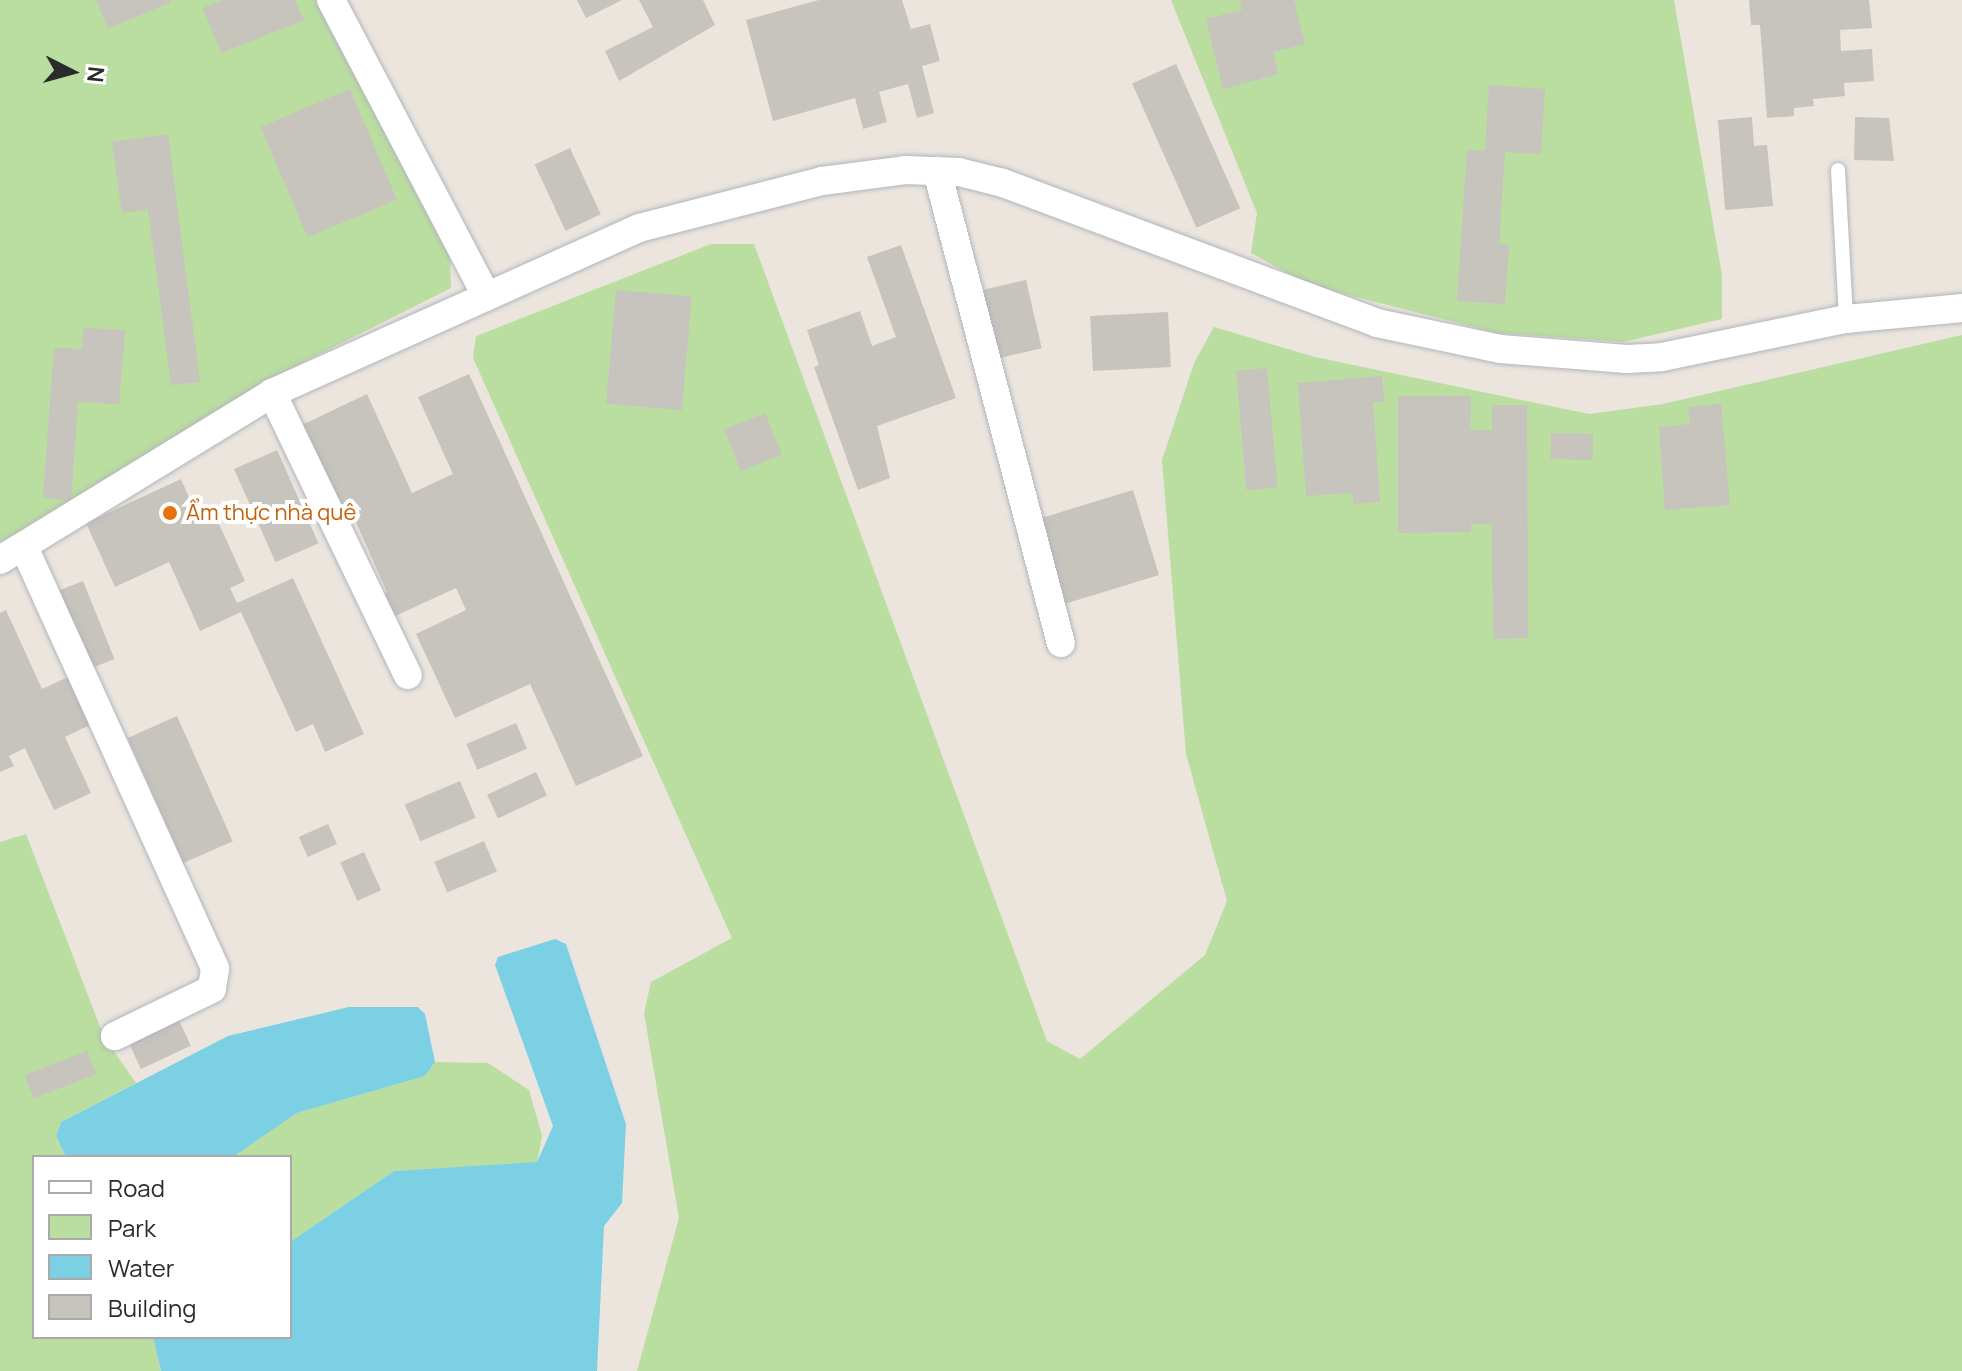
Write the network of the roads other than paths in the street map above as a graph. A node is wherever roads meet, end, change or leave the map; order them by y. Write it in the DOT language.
graph roads {
  1 [pos="331,0"];
  2 [pos="1838,170"];
  3 [pos="937,171"];
  4 [pos="487,297"];
  5 [pos="1962,308"];
  6 [pos="1846,319"];
  7 [pos="272,393"];
  8 [pos="12,554"];
  9 [pos="1061,643"];
  10 [pos="408,675"];
  11 [pos="115,1036"];
  1 -- 4 [label="street"];
  2 -- 6 [label="lane"];
  3 -- 4 [label="street"];
  3 -- 6 [label="street"];
  3 -- 9 [label="street"];
  4 -- 7 [label="street"];
  5 -- 6 [label="street"];
  7 -- 8 [label="street"];
  7 -- 10 [label="street"];
  8 -- 11 [label="street"];
}
